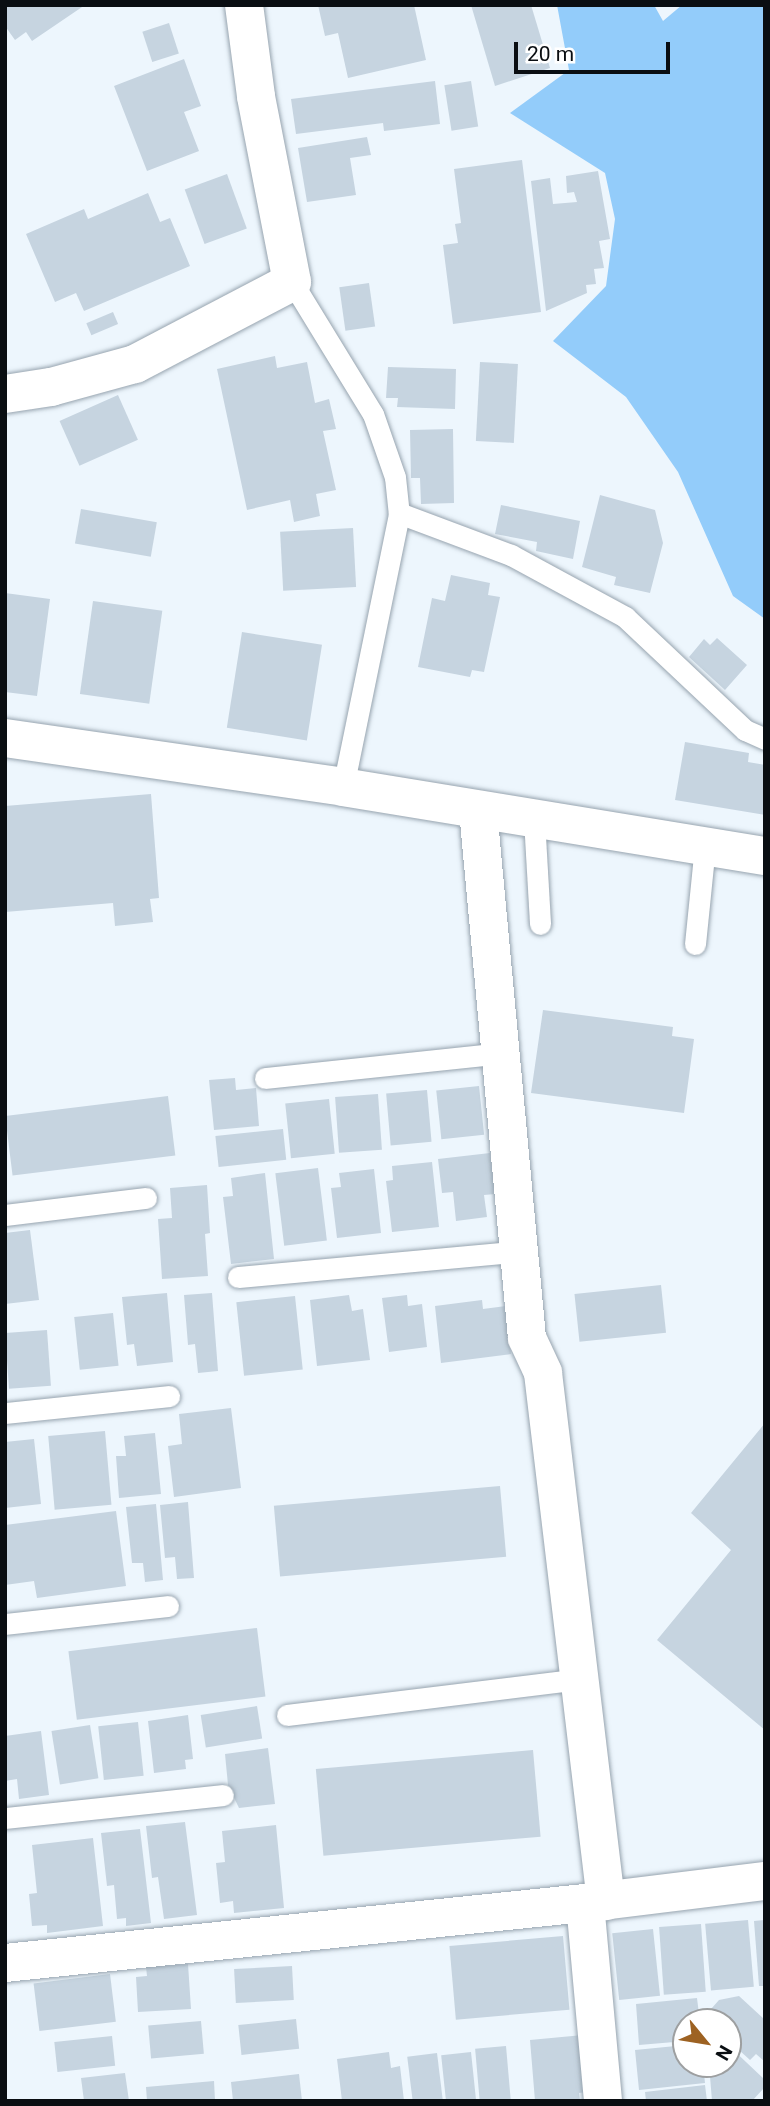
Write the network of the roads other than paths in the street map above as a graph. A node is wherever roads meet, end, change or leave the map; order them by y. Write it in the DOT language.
graph roads {
  1 [pos="244,5"];
  2 [pos="292,282"];
  3 [pos="5,394"];
  4 [pos="399,513"];
  5 [pos="5,738"];
  6 [pos="765,739"];
  7 [pos="343,787"];
  8 [pos="478,810"];
  9 [pos="534,819"];
  10 [pos="705,846"];
  11 [pos="765,856"];
  12 [pos="540,924"];
  13 [pos="695,944"];
  14 [pos="502,1052"];
  15 [pos="265,1078"];
  16 [pos="146,1198"];
  17 [pos="5,1215"];
  18 [pos="521,1251"];
  19 [pos="238,1277"];
  20 [pos="169,1396"];
  21 [pos="5,1413"];
  22 [pos="168,1606"];
  23 [pos="5,1623"];
  24 [pos="579,1679"];
  25 [pos="287,1715"];
  26 [pos="223,1795"];
  27 [pos="5,1818"];
  28 [pos="765,1881"];
  29 [pos="595,1902"];
  30 [pos="5,1963"];
  31 [pos="603,2101"];
  1 -- 2 [label="street"];
  2 -- 3 [label="street"];
  2 -- 4 [label="lane"];
  4 -- 6 [label="lane"];
  4 -- 7 [label="lane"];
  5 -- 7 [label="street"];
  7 -- 8 [label="street"];
  8 -- 9 [label="street"];
  8 -- 14 [label="street"];
  9 -- 10 [label="street"];
  9 -- 12 [label="lane"];
  10 -- 11 [label="street"];
  10 -- 13 [label="lane"];
  14 -- 15 [label="lane"];
  14 -- 18 [label="street"];
  16 -- 17 [label="lane"];
  18 -- 19 [label="lane"];
  18 -- 24 [label="street"];
  20 -- 21 [label="lane"];
  22 -- 23 [label="lane"];
  24 -- 25 [label="lane"];
  24 -- 29 [label="street"];
  26 -- 27 [label="lane"];
  28 -- 29 [label="street"];
  29 -- 30 [label="street"];
  29 -- 31 [label="street"];
}
